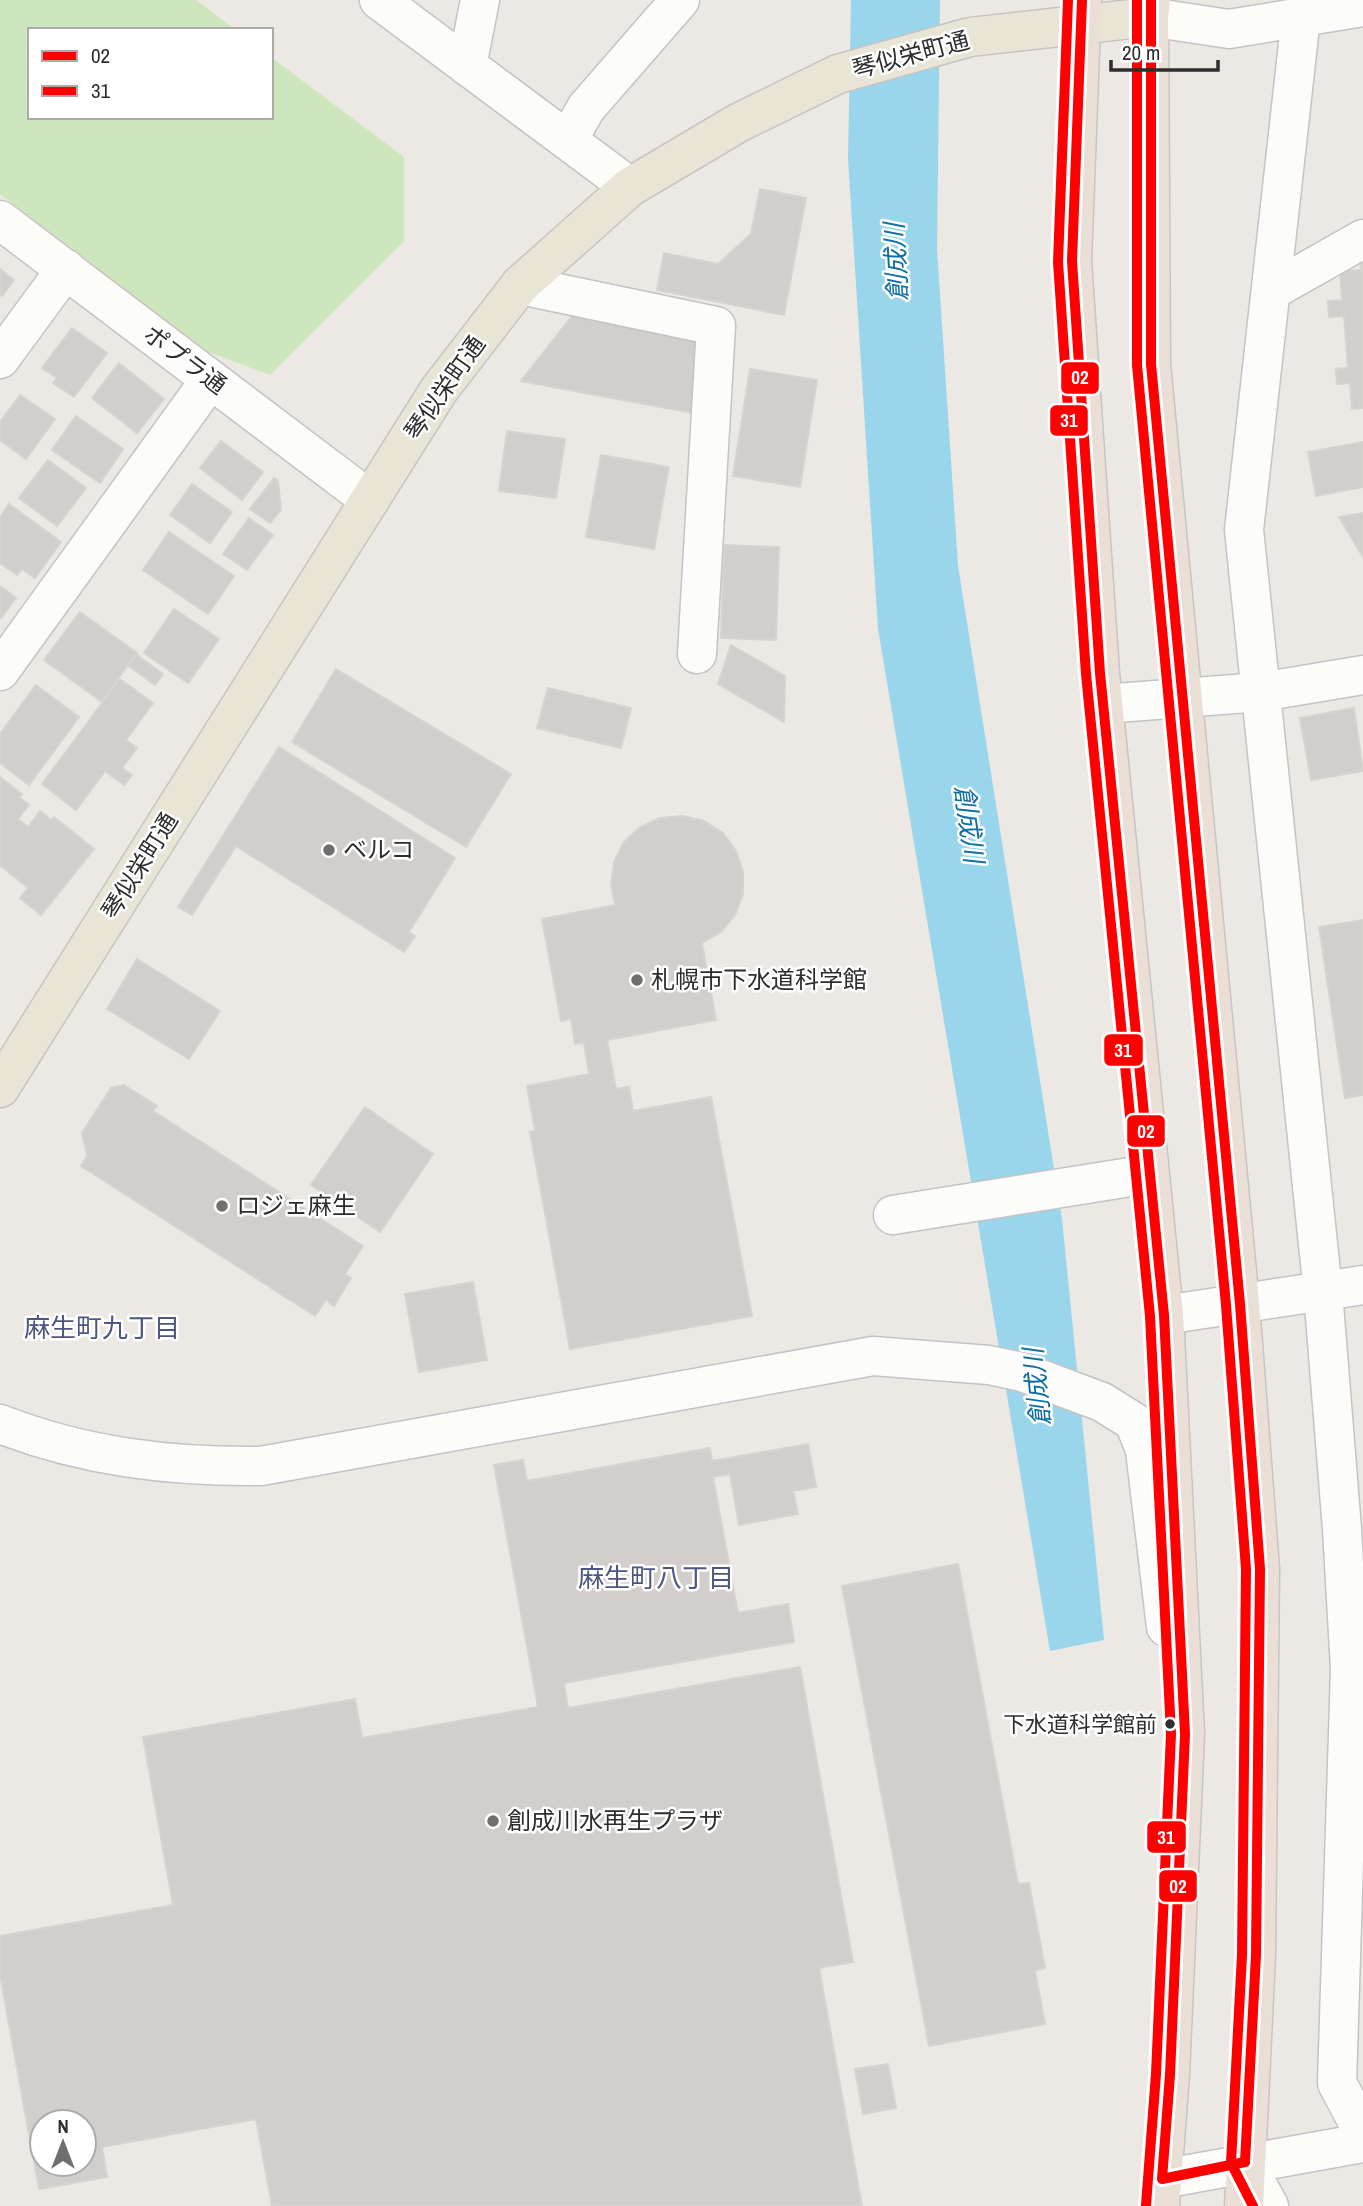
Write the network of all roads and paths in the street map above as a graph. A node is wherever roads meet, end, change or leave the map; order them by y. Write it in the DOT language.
graph roads {
  1 [pos="379,0"];
  2 [pos="480,0"];
  3 [pos="680,0"];
  4 [pos="1188,0"];
  5 [pos="1363,7"];
  6 [pos="1150,8"];
  7 [pos="1081,13"];
  8 [pos="1301,17"];
  9 [pos="467,66"];
  10 [pos="568,140"];
  11 [pos="630,187"];
  12 [pos="0,220"];
  13 [pos="1363,239"];
  14 [pos="66,270"];
  15 [pos="520,285"];
  16 [pos="1271,291"];
  17 [pos="0,359"];
  18 [pos="210,380"];
  19 [pos="370,500"];
  20 [pos="696,654"];
  21 [pos="0,671"];
  22 [pos="1363,675"];
  23 [pos="1261,692"];
  24 [pos="1183,698"];
  25 [pos="1103,704"];
  26 [pos="0,1088"];
  27 [pos="1149,1174"];
  28 [pos="893,1215"];
  29 [pos="1363,1285"];
  30 [pos="1323,1292"];
  31 [pos="1240,1304"];
  32 [pos="1164,1315"];
  33 [pos="0,1424"];
  34 [pos="1352,1527"];
  35 [pos="1356,1668"];
  36 [pos="1185,1734"];
  37 [pos="1363,2132"];
  38 [pos="1363,2143"];
  39 [pos="1245,2162"];
  40 [pos="1161,2192"];
  41 [pos="1244,2206"];
  42 [pos="1269,2206"];
  1 -- 9 [label="street"];
  2 -- 9 [label="street"];
  3 -- 10 [label="street"];
  4 -- 6 [label="street, 琴似栄町通"];
  5 -- 8 [label="street, 琴似栄町通"];
  6 -- 7 [label="main road, 琴似栄町通"];
  6 -- 8 [label="street, 琴似栄町通"];
  6 -- 24 [label="highway"];
  7 -- 11 [label="main road, 琴似栄町通"];
  7 -- 25 [label="highway"];
  8 -- 16 [label="street"];
  9 -- 10 [label="street"];
  10 -- 11 [label="street"];
  11 -- 15 [label="main road, 琴似栄町通"];
  12 -- 14 [label="street, ポプラ通"];
  13 -- 16 [label="street"];
  14 -- 17 [label="street"];
  14 -- 18 [label="street, ポプラ通"];
  15 -- 19 [label="main road, 琴似栄町通"];
  15 -- 20 [label="street"];
  16 -- 23 [label="street"];
  18 -- 19 [label="street, ポプラ通"];
  18 -- 21 [label="street"];
  19 -- 26 [label="main road, 琴似栄町通"];
  22 -- 23 [label="street"];
  23 -- 24 [label="street"];
  23 -- 30 [label="street"];
  24 -- 25 [label="street"];
  24 -- 31 [label="highway"];
  25 -- 27 [label="highway"];
  27 -- 28 [label="street"];
  27 -- 32 [label="highway"];
  29 -- 30 [label="street"];
  30 -- 31 [label="street"];
  30 -- 34 [label="street"];
  31 -- 32 [label="street"];
  31 -- 39 [label="highway"];
  32 -- 36 [label="highway"];
  33 -- 36 [label="street"];
  34 -- 35 [label="street"];
  35 -- 37 [label="street"];
  36 -- 40 [label="highway"];
  38 -- 39 [label="street"];
  39 -- 40 [label="street"];
  39 -- 41 [label="highway"];
  39 -- 42 [label="street"];
}
